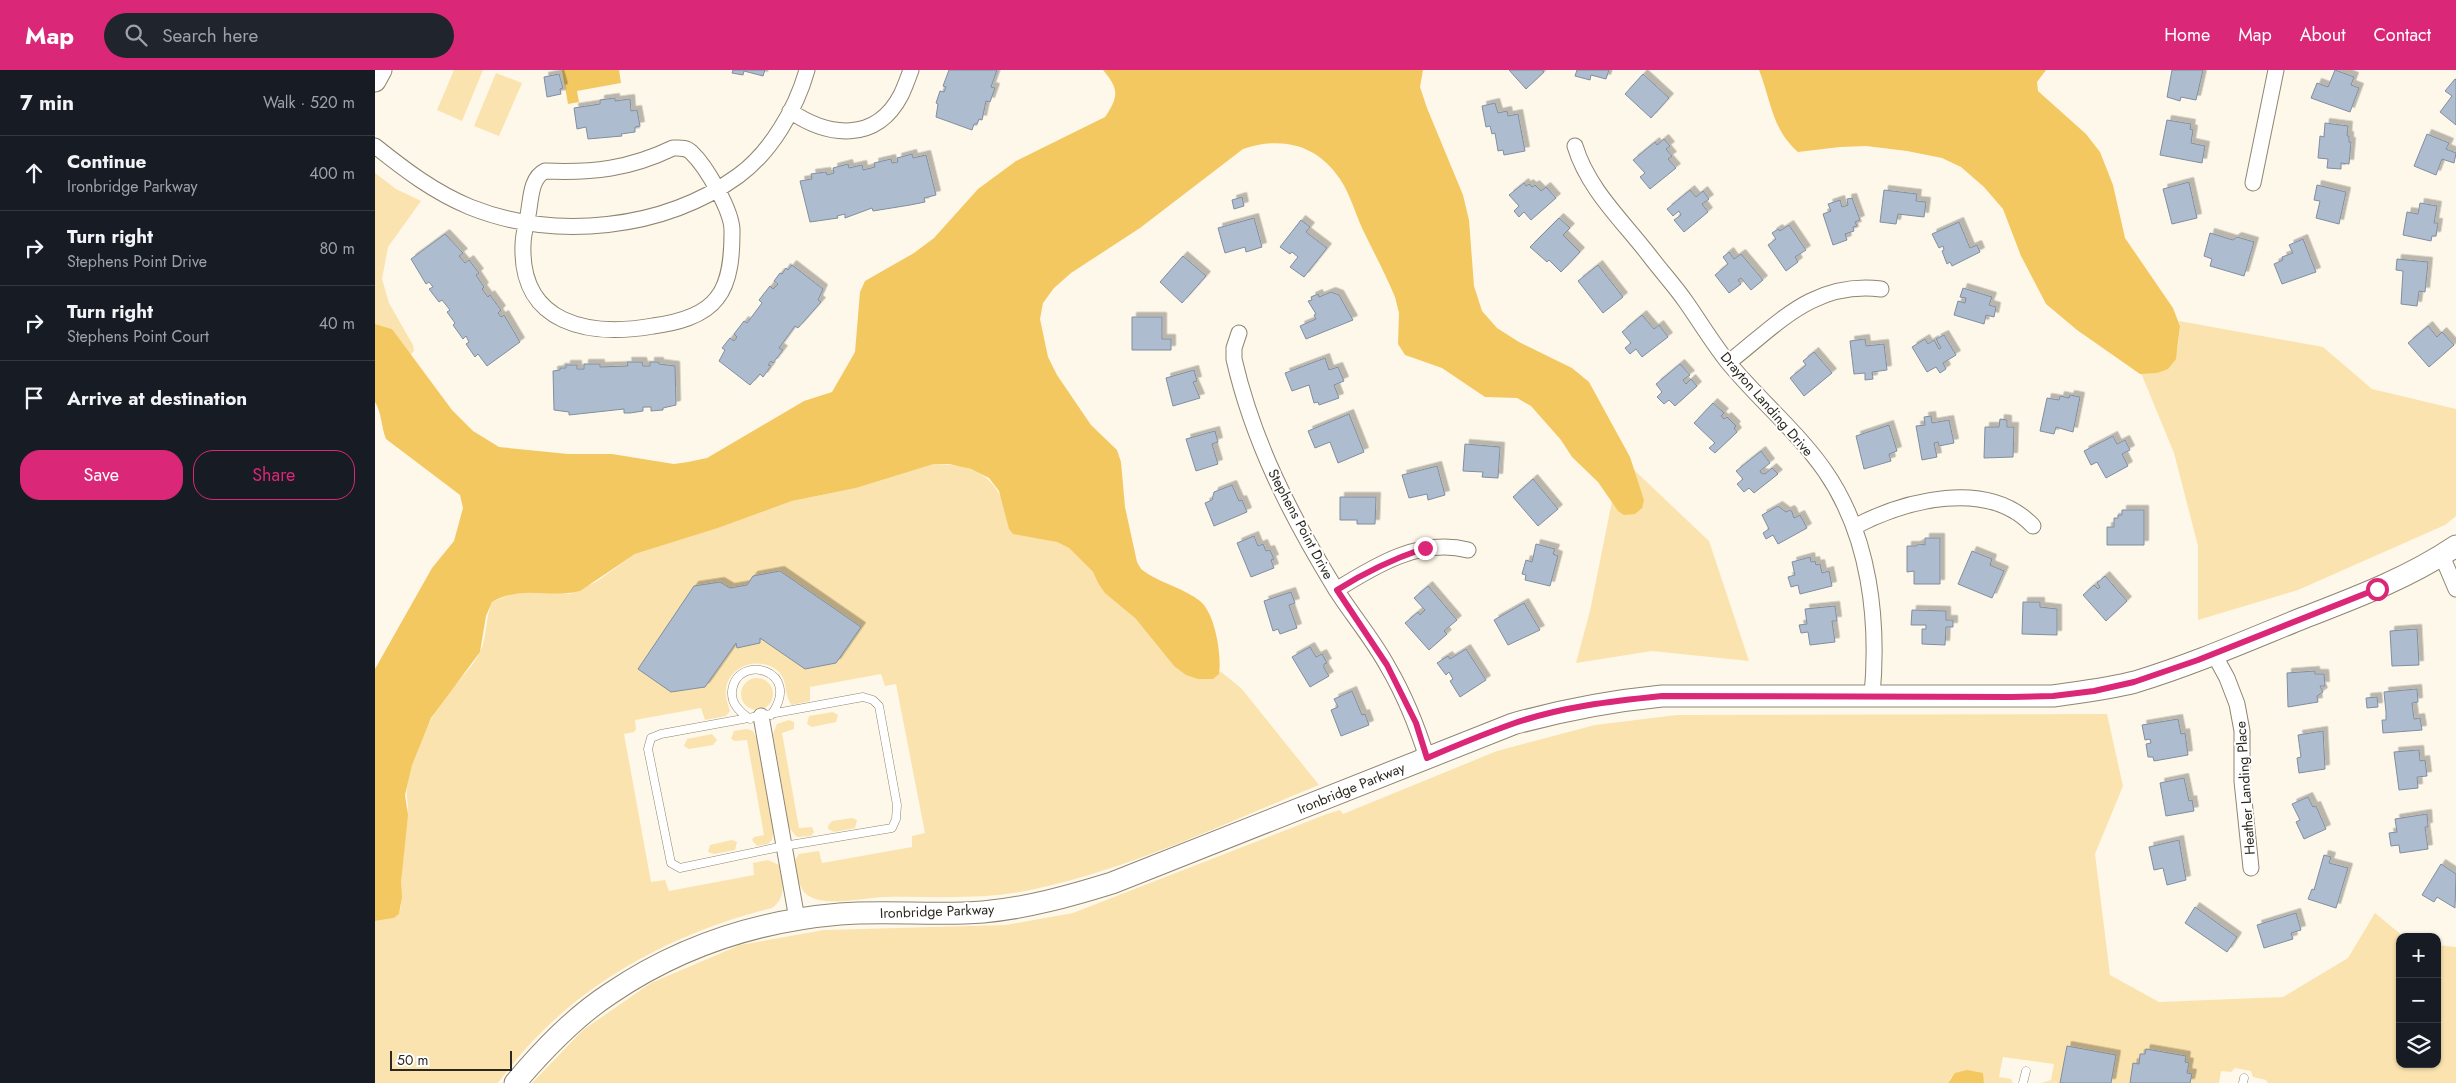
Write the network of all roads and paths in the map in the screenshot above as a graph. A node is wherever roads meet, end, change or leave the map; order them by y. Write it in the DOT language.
graph roads {
  1 [pos="381,70"];
  2 [pos="807,70"];
  3 [pos="911,70"];
  4 [pos="2276,70"];
  5 [pos="375,81"];
  6 [pos="790,111"];
  7 [pos="375,146"];
  8 [pos="1575,146"];
  9 [pos="2253,183"];
  10 [pos="717,190"];
  11 [pos="527,222"];
  12 [pos="1881,289"];
  13 [pos="1239,333"];
  14 [pos="1729,362"];
  15 [pos="2033,526"];
  16 [pos="1854,527"];
  17 [pos="1468,550"];
  18 [pos="2449,551"];
  19 [pos="2456,589"];
  20 [pos="1337,590"];
  21 [pos="2214,654"];
  22 [pos="1873,696"];
  23 [pos="761,717"];
  24 [pos="1427,758"];
  25 [pos="784,846"];
  26 [pos="2251,868"];
  27 [pos="797,919"];
  28 [pos="2025,1071"];
  29 [pos="515,1083"];
  30 [pos="2023,1083"];
  1 -- 5 [label="street"];
  2 -- 6 [label="street"];
  3 -- 6 [label="street"];
  4 -- 9 [label="street"];
  6 -- 10 [label="street"];
  7 -- 11 [label="street"];
  8 -- 14 [label="street, Drayton Landing Drive"];
  10 -- 11 [label="street"];
  10 -- 11 [label="street"];
  10 -- 11 [label="street"];
  12 -- 14 [label="street"];
  13 -- 20 [label="street, Stephens Point Drive"];
  14 -- 16 [label="street, Drayton Landing Drive"];
  15 -- 16 [label="street"];
  16 -- 22 [label="street, Drayton Landing Drive"];
  17 -- 20 [label="street"];
  18 -- 19 [label="street"];
  18 -- 21 [label="street, Ironbridge Parkway"];
  20 -- 24 [label="street, Stephens Point Drive"];
  21 -- 22 [label="street, Ironbridge Parkway"];
  21 -- 26 [label="street, Heather Landing Place"];
  22 -- 24 [label="street, Ironbridge Parkway"];
  23 -- 23 [label="lane"];
  23 -- 25 [label="street"];
  23 -- 25 [label="lane"];
  23 -- 25 [label="lane"];
  24 -- 27 [label="street, Ironbridge Parkway"];
  25 -- 27 [label="street"];
  27 -- 29 [label="street, Ironbridge Parkway"];
  28 -- 30 [label="lane"];
}
